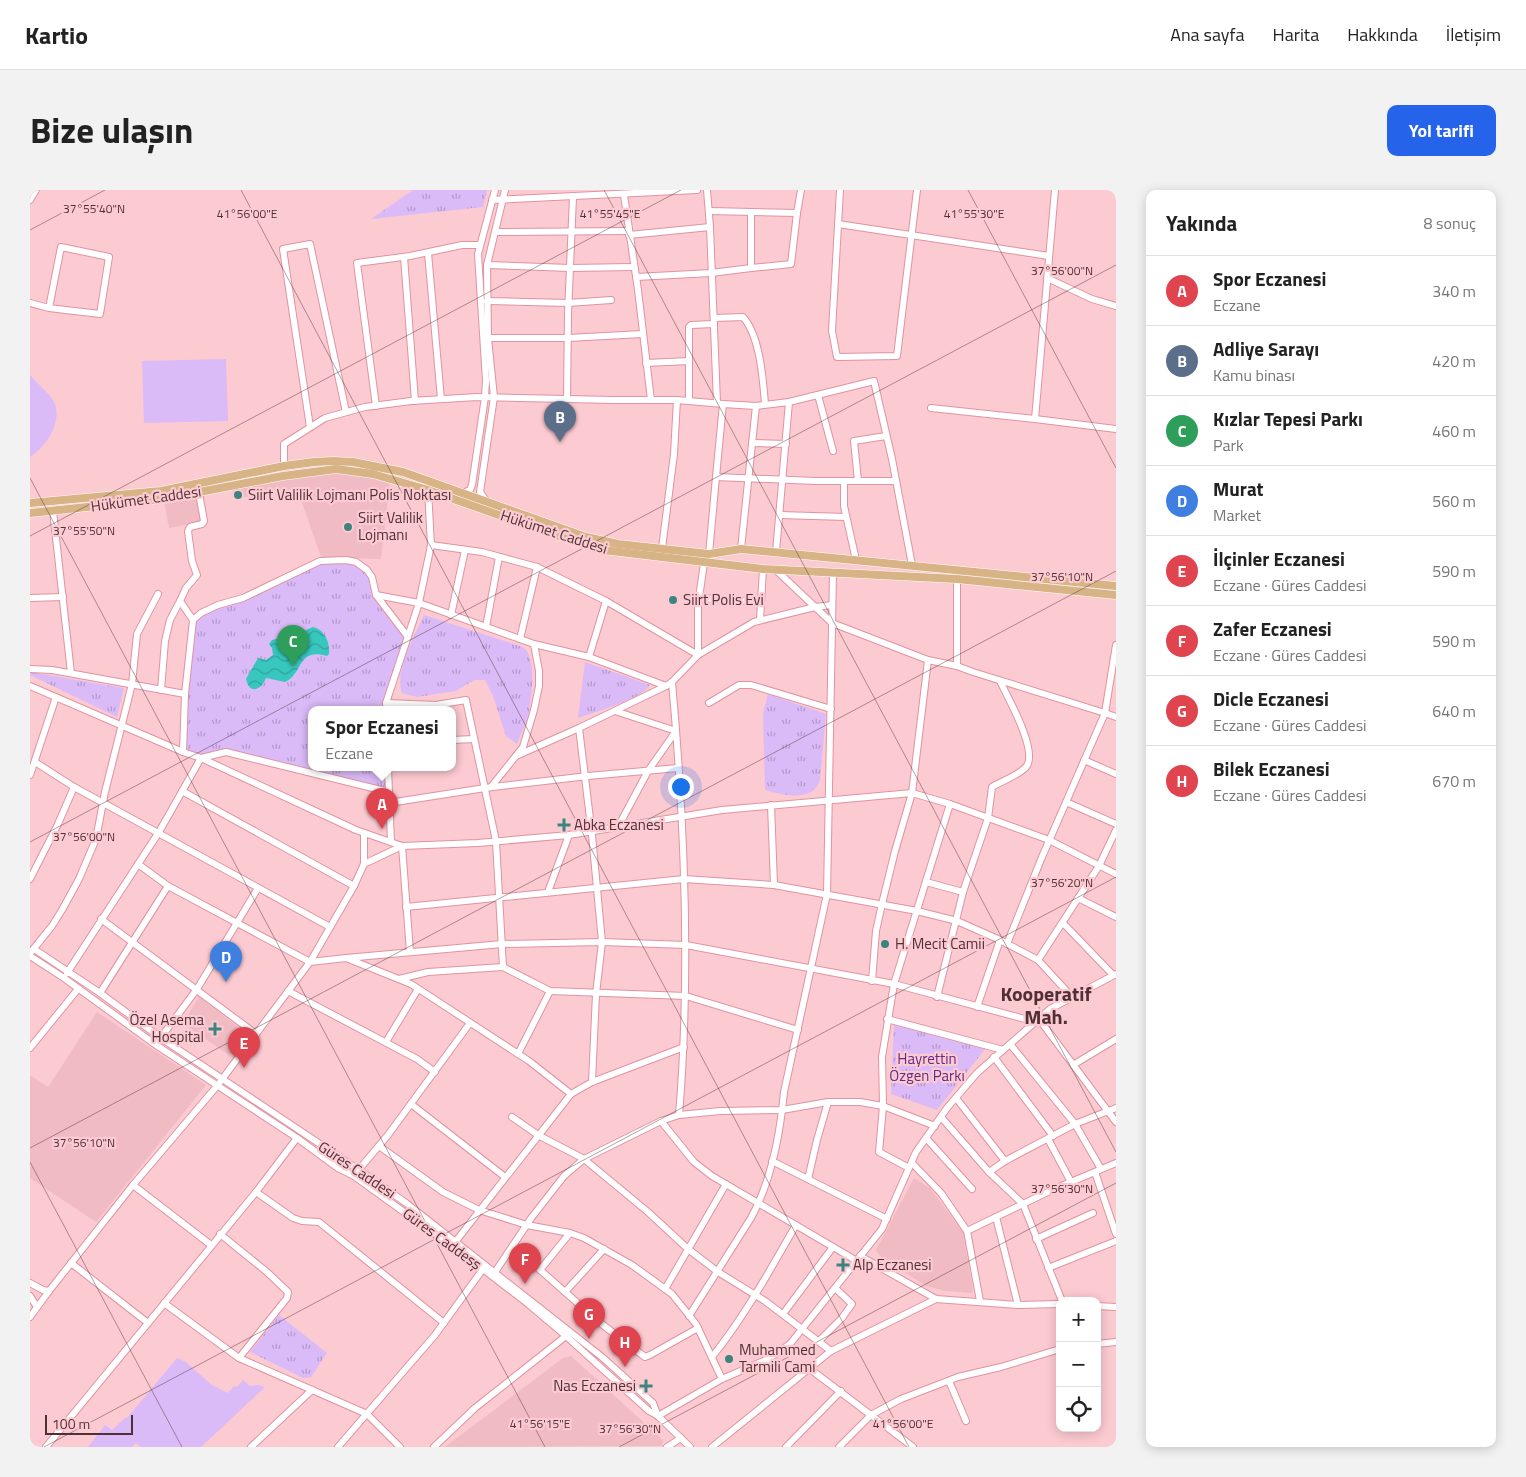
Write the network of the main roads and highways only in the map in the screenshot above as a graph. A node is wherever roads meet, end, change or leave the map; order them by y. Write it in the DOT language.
graph roads {
  1 [pos="30,503"];
  2 [pos="30,513"];
  3 [pos="1116,586"];
  4 [pos="1116,595"];
  1 -- 3 [label="main road"];
  2 -- 4 [label="main road, Hükümet Caddesi"];
}
